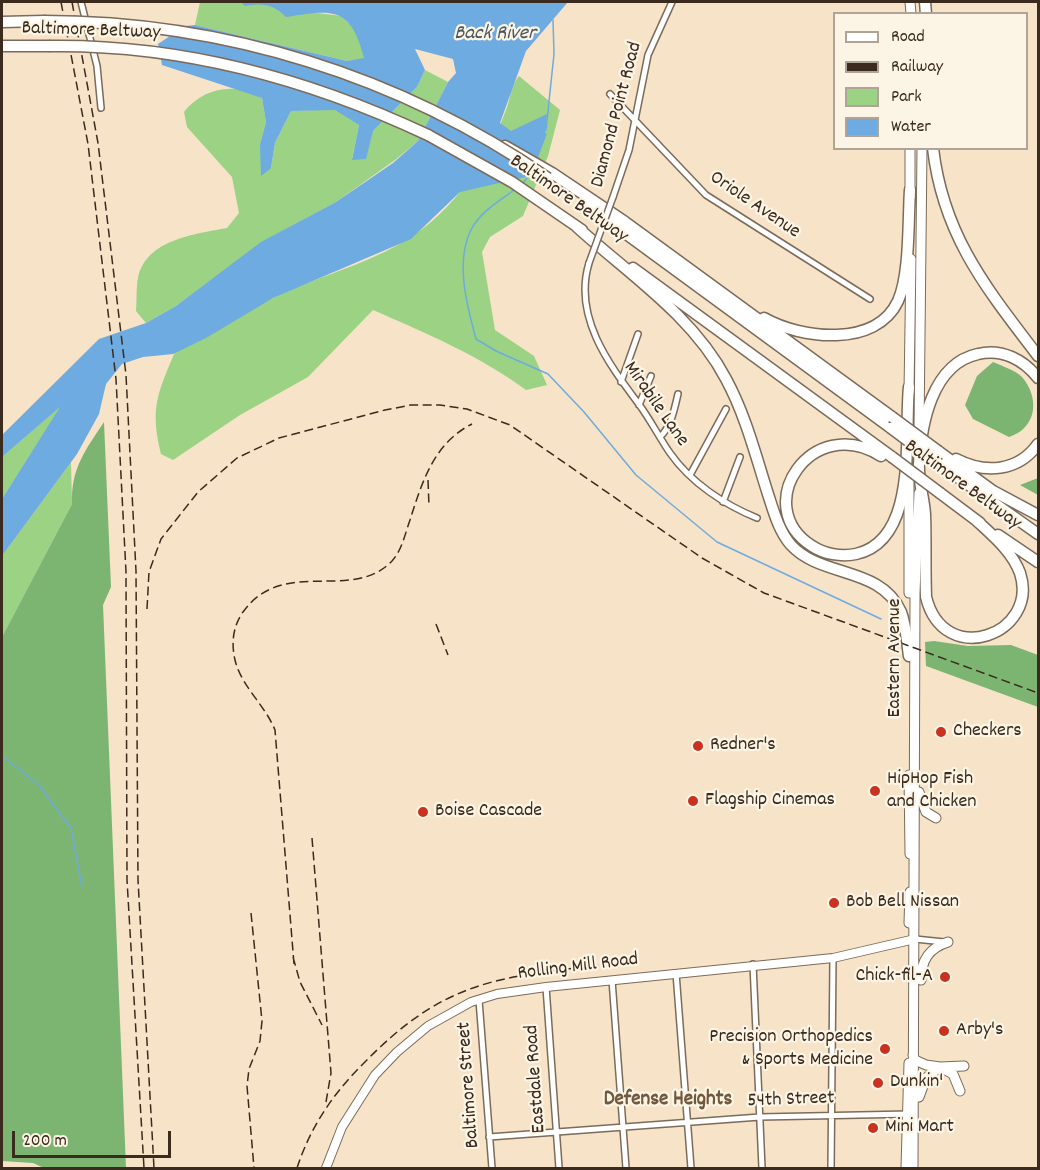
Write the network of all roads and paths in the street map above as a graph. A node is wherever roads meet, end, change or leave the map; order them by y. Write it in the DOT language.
graph roads {
  1 [pos="81,2"];
  2 [pos="672,2"];
  3 [pos="2,22"];
  4 [pos="2,46"];
  5 [pos="610,94"];
  6 [pos="101,108"];
  7 [pos="635,119"];
  8 [pos="910,150"];
  9 [pos="917,150"];
  10 [pos="922,150"];
  11 [pos="933,150"];
  12 [pos="550,175"];
  13 [pos="910,190"];
  14 [pos="922,198"];
  15 [pos="577,227"];
  16 [pos="586,272"];
  17 [pos="701,277"];
  18 [pos="870,299"];
  19 [pos="638,334"];
  20 [pos="1038,356"];
  21 [pos="651,376"];
  22 [pos="1038,378"];
  23 [pos="621,382"];
  24 [pos="909,387"];
  25 [pos="678,394"];
  26 [pos="639,405"];
  27 [pos="726,409"];
  28 [pos="892,422"];
  29 [pos="660,437"];
  30 [pos="1038,444"];
  31 [pos="938,452"];
  32 [pos="740,457"];
  33 [pos="892,460"];
  34 [pos="919,465"];
  35 [pos="690,475"];
  36 [pos="723,502"];
  37 [pos="1038,515"];
  38 [pos="757,518"];
  39 [pos="976,520"];
  40 [pos="1038,534"];
  41 [pos="1038,563"];
  42 [pos="909,656"];
  43 [pos="915,774"];
  44 [pos="936,818"];
  45 [pos="912,940"];
  46 [pos="948,942"];
  47 [pos="833,958"];
  48 [pos="753,964"];
  49 [pos="676,973"];
  50 [pos="612,980"];
  51 [pos="546,987"];
  52 [pos="479,1000"];
  53 [pos="915,1033"];
  54 [pos="909,1041"];
  55 [pos="915,1060"];
  56 [pos="964,1066"];
  57 [pos="940,1067"];
  58 [pos="960,1091"];
  59 [pos="831,1114"];
  60 [pos="911,1114"];
  61 [pos="760,1117"];
  62 [pos="688,1122"];
  63 [pos="623,1127"];
  64 [pos="556,1132"];
  65 [pos="489,1137"];
  66 [pos="326,1168"];
  67 [pos="492,1168"];
  68 [pos="559,1168"];
  69 [pos="626,1168"];
  70 [pos="691,1168"];
  71 [pos="762,1168"];
  72 [pos="831,1168"];
  73 [pos="906,1168"];
  74 [pos="913,1168"];
  1 -- 6 [label="street"];
  2 -- 7 [label="street, Diamond Point Road"];
  3 -- 12 [label="highway, Baltimore Beltway, bridge"];
  4 -- 15 [label="highway, Baltimore Beltway, bridge"];
  5 -- 7 [label="street, Oriole Avenue"];
  7 -- 16 [label="street, Diamond Point Road, bridge"];
  7 -- 18 [label="street, Oriole Avenue"];
  8 -- 13 [label="main road, Eastern Avenue"];
  9 -- 14 [label="main road"];
  10 -- 14 [label="main road, Eastern Avenue"];
  11 -- 20 [label="highway"];
  12 -- 17 [label="highway"];
  12 -- 28 [label="highway, Baltimore Beltway"];
  13 -- 17 [label="highway"];
  13 -- 24 [label="main road, Eastern Avenue"];
  14 -- 34 [label="main road, Eastern Avenue"];
  15 -- 33 [label="highway, Baltimore Beltway"];
  15 -- 42 [label="highway"];
  16 -- 23 [label="street, Mirabile Lane"];
  17 -- 28 [label="highway"];
  19 -- 23 [label="street"];
  21 -- 26 [label="street"];
  22 -- 34 [label="highway"];
  23 -- 26 [label="street, Mirabile Lane"];
  24 -- 33 [label="highway"];
  24 -- 42 [label="main road, Eastern Avenue"];
  25 -- 29 [label="street"];
  26 -- 29 [label="street, Mirabile Lane"];
  27 -- 35 [label="street"];
  28 -- 31 [label="highway, bridge"];
  28 -- 40 [label="highway, Baltimore Beltway, bridge"];
  29 -- 35 [label="street, Mirabile Lane"];
  30 -- 31 [label="highway"];
  31 -- 37 [label="highway"];
  32 -- 36 [label="street"];
  33 -- 39 [label="highway, Baltimore Beltway, bridge"];
  34 -- 39 [label="highway"];
  34 -- 43 [label="main road, Eastern Avenue"];
  35 -- 36 [label="street, Mirabile Lane"];
  36 -- 38 [label="street, Mirabile Lane"];
  39 -- 41 [label="highway, Baltimore Beltway"];
  42 -- 45 [label="main road, Eastern Avenue"];
  43 -- 44 [label="main road"];
  43 -- 45 [label="main road, Eastern Avenue"];
  45 -- 46 [label="street"];
  45 -- 47 [label="street, Rolling Mill Road"];
  45 -- 53 [label="main road, Eastern Avenue"];
  45 -- 54 [label="main road, Eastern Avenue"];
  46 -- 53 [label="main road"];
  47 -- 48 [label="street, Rolling Mill Road"];
  47 -- 59 [label="street"];
  48 -- 49 [label="street, Rolling Mill Road"];
  48 -- 61 [label="street"];
  49 -- 50 [label="street, Rolling Mill Road"];
  49 -- 62 [label="street"];
  50 -- 51 [label="street, Rolling Mill Road"];
  50 -- 63 [label="street"];
  51 -- 52 [label="street, Rolling Mill Road"];
  51 -- 64 [label="street, Eastdale Road"];
  52 -- 65 [label="street, Baltimore Street"];
  52 -- 66 [label="street, Rolling Mill Road"];
  53 -- 55 [label="main road, Eastern Avenue"];
  54 -- 55 [label="main road"];
  54 -- 60 [label="main road, Eastern Avenue"];
  55 -- 57 [label="main road"];
  55 -- 60 [label="main road, Eastern Avenue"];
  56 -- 57 [label="main road"];
  57 -- 58 [label="main road"];
  57 -- 60 [label="main road"];
  59 -- 60 [label="street, 54th Street"];
  59 -- 61 [label="street, 54th Street"];
  59 -- 72 [label="street"];
  60 -- 73 [label="main road, Eastern Avenue"];
  60 -- 74 [label="main road, Eastern Avenue"];
  61 -- 62 [label="street, 54th Street"];
  61 -- 71 [label="street"];
  62 -- 63 [label="street, 54th Street"];
  62 -- 70 [label="street"];
  63 -- 64 [label="street, 54th Street"];
  63 -- 69 [label="street"];
  64 -- 65 [label="street, 54th Street"];
  64 -- 68 [label="street, Eastdale Road"];
  65 -- 67 [label="street, Baltimore Street"];
}
